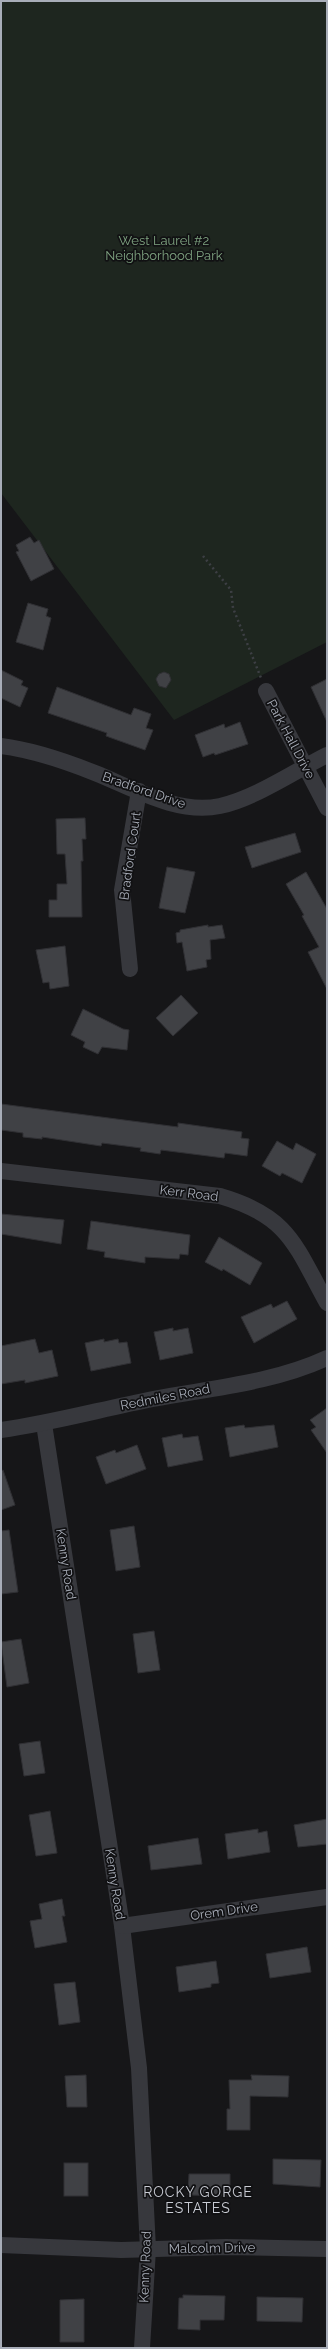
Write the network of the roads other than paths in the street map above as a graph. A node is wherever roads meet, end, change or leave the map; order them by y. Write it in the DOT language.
graph roads {
  1 [pos="266,691"];
  2 [pos="1,746"];
  3 [pos="327,755"];
  4 [pos="306,766"];
  5 [pos="140,791"];
  6 [pos="327,808"];
  7 [pos="130,969"];
  8 [pos="1,1170"];
  9 [pos="327,1303"];
  10 [pos="327,1358"];
  11 [pos="44,1424"];
  12 [pos="1,1430"];
  13 [pos="327,1897"];
  14 [pos="122,1926"];
  15 [pos="1,2245"];
  16 [pos="148,2249"];
  17 [pos="327,2249"];
  18 [pos="142,2348"];
  1 -- 4 [label="street, Park Hall Drive"];
  2 -- 5 [label="street, Bradford Drive"];
  3 -- 4 [label="street, Bradford Drive"];
  4 -- 5 [label="street, Bradford Drive"];
  4 -- 6 [label="street, Park Hall Drive"];
  5 -- 7 [label="street, Bradford Court"];
  8 -- 9 [label="street, Kerr Road"];
  10 -- 11 [label="street, Redmiles Road"];
  11 -- 12 [label="street, Redmiles Road"];
  11 -- 14 [label="street, Kenny Road"];
  13 -- 14 [label="street, Orem Drive"];
  14 -- 16 [label="street, Kenny Road"];
  15 -- 16 [label="street, Malcolm Drive"];
  16 -- 17 [label="street, Malcolm Drive"];
  16 -- 18 [label="street, Kenny Road"];
}
